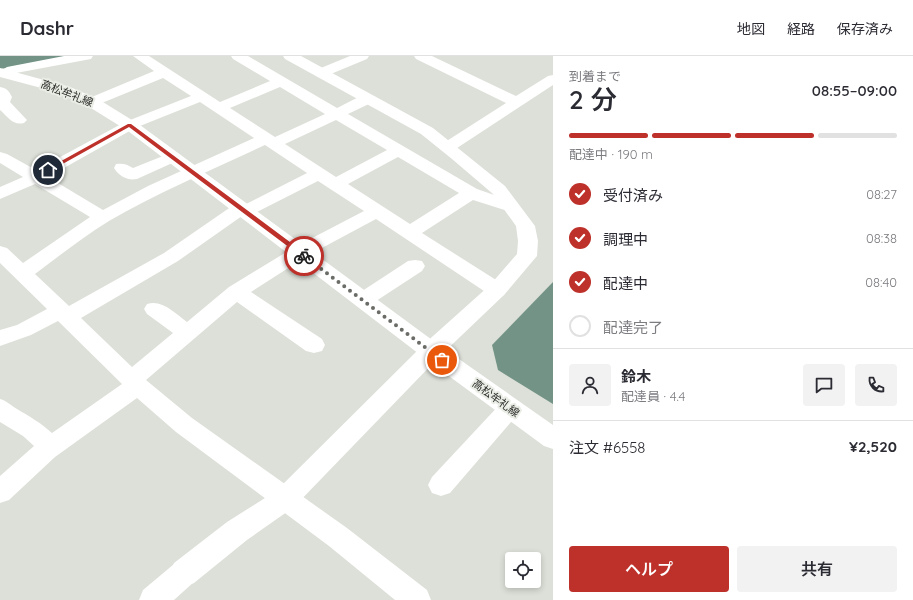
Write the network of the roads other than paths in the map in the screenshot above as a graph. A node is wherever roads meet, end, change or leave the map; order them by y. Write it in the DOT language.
graph roads {
  1 [pos="86,56"];
  2 [pos="140,56"];
  3 [pos="238,56"];
  4 [pos="290,56"];
  5 [pos="362,56"];
  6 [pos="422,56"];
  7 [pos="164,72"];
  8 [pos="321,73"];
  9 [pos="2,79"];
  10 [pos="553,79"];
  11 [pos="281,81"];
  12 [pos="201,97"];
  13 [pos="368,99"];
  14 [pos="92,102"];
  15 [pos="517,102"];
  16 [pos="218,108"];
  17 [pos="337,114"];
  18 [pos="19,120"];
  19 [pos="132,126"];
  20 [pos="269,141"];
  21 [pos="448,147"];
  22 [pos="398,151"];
  23 [pos="106,156"];
  24 [pos="1,157"];
  25 [pos="173,157"];
  26 [pos="122,168"];
  27 [pos="194,172"];
  28 [pos="318,174"];
  29 [pos="34,178"];
  30 [pos="334,184"];
  31 [pos="471,193"];
  32 [pos="0,194"];
  33 [pos="511,207"];
  34 [pos="243,210"];
  35 [pos="376,212"];
  36 [pos="104,217"];
  37 [pos="409,233"];
  38 [pos="0,252"];
  39 [pos="300,252"];
  40 [pos="415,266"];
  41 [pos="23,274"];
  42 [pos="497,290"];
  43 [pos="236,292"];
  44 [pos="363,300"];
  45 [pos="154,309"];
  46 [pos="64,313"];
  47 [pos="187,333"];
  48 [pos="0,338"];
  49 [pos="314,345"];
  50 [pos="431,351"];
  51 [pos="134,382"];
  52 [pos="0,408"];
  53 [pos="510,408"];
  54 [pos="553,439"];
  55 [pos="51,446"];
  56 [pos="441,485"];
  57 [pos="0,492"];
  58 [pos="284,498"];
  59 [pos="184,573"];
  60 [pos="406,597"];
  61 [pos="154,600"];
  1 -- 9 [label="street"];
  2 -- 7 [label="street"];
  3 -- 11 [label="street"];
  4 -- 8 [label="street"];
  5 -- 8 [label="street"];
  6 -- 15 [label="street"];
  7 -- 12 [label="street"];
  7 -- 14 [label="street"];
  8 -- 13 [label="street"];
  9 -- 14 [label="street, 高松牟礼線"];
  9 -- 18 [label="street"];
  10 -- 15 [label="street"];
  11 -- 16 [label="street"];
  11 -- 17 [label="street"];
  12 -- 16 [label="street"];
  12 -- 19 [label="street"];
  13 -- 17 [label="street"];
  13 -- 21 [label="street"];
  14 -- 19 [label="street, 高松牟礼線"];
  15 -- 21 [label="street"];
  16 -- 20 [label="street"];
  17 -- 20 [label="street"];
  17 -- 22 [label="street"];
  19 -- 23 [label="street"];
  19 -- 25 [label="street, 高松牟礼線"];
  19 -- 29 [label="street"];
  20 -- 27 [label="street"];
  20 -- 28 [label="street"];
  21 -- 33 [label="street"];
  22 -- 30 [label="street"];
  22 -- 31 [label="street"];
  24 -- 29 [label="street"];
  25 -- 26 [label="street"];
  25 -- 27 [label="street, 高松牟礼線"];
  27 -- 34 [label="street, 高松牟礼線"];
  27 -- 36 [label="street"];
  28 -- 30 [label="street"];
  28 -- 34 [label="street"];
  29 -- 32 [label="street"];
  29 -- 36 [label="street"];
  30 -- 35 [label="street"];
  31 -- 33 [label="street"];
  31 -- 37 [label="street"];
  33 -- 42 [label="street"];
  34 -- 39 [label="street, 高松牟礼線"];
  34 -- 46 [label="street"];
  35 -- 37 [label="street"];
  35 -- 39 [label="street"];
  36 -- 41 [label="street"];
  37 -- 42 [label="street"];
  38 -- 41 [label="street"];
  39 -- 43 [label="street"];
  39 -- 44 [label="street, 高松牟礼線"];
  40 -- 44 [label="street"];
  41 -- 46 [label="street"];
  42 -- 50 [label="street"];
  43 -- 47 [label="street"];
  43 -- 49 [label="street"];
  44 -- 50 [label="street, 高松牟礼線"];
  45 -- 47 [label="street"];
  46 -- 48 [label="street"];
  46 -- 51 [label="street"];
  47 -- 51 [label="street"];
  50 -- 53 [label="street, 高松牟礼線"];
  50 -- 58 [label="street"];
  51 -- 55 [label="street"];
  51 -- 58 [label="street"];
  52 -- 55 [label="street"];
  53 -- 54 [label="street, 高松牟礼線"];
  53 -- 56 [label="street"];
  55 -- 57 [label="street"];
  58 -- 59 [label="street"];
  58 -- 60 [label="street"];
  59 -- 61 [label="street"];
}
